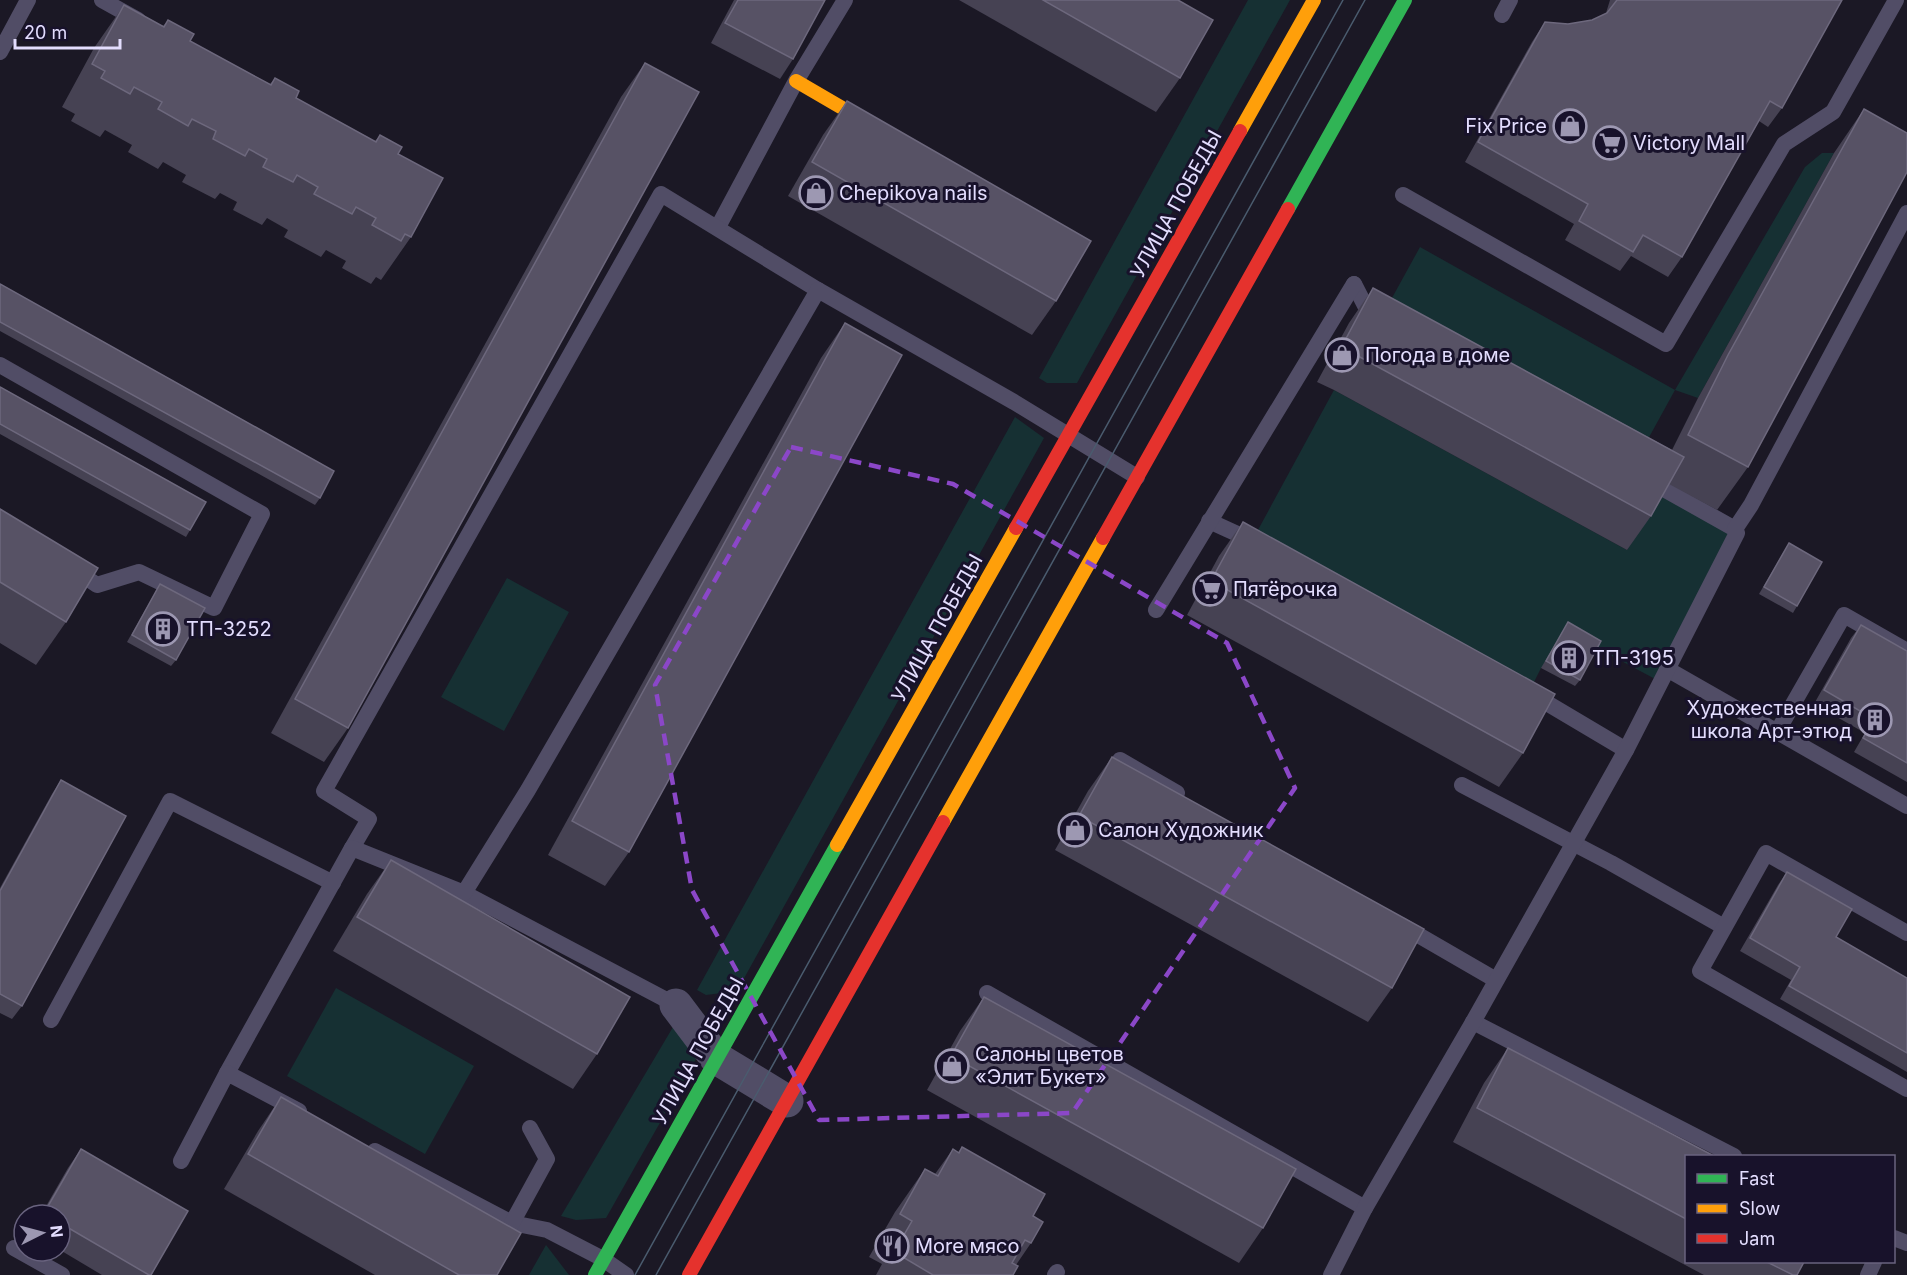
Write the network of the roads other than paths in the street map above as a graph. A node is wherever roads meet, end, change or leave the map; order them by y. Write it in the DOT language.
graph roads {
  1 [pos="28,0"];
  2 [pos="102,0"];
  3 [pos="845,0"];
  4 [pos="1314,0"];
  5 [pos="1405,0"];
  6 [pos="1896,0"];
  7 [pos="154,29"];
  8 [pos="0,52"];
  9 [pos="796,81"];
  10 [pos="887,135"];
  11 [pos="1403,195"];
  12 [pos="1907,213"];
  13 [pos="718,227"];
  14 [pos="818,290"];
  15 [pos="1386,332"];
  16 [pos="0,365"];
  17 [pos="1068,435"];
  18 [pos="1630,470"];
  19 [pos="1137,477"];
  20 [pos="1209,521"];
  21 [pos="1735,529"];
  22 [pos="1272,553"];
  23 [pos="58,558"];
  24 [pos="1156,610"];
  25 [pos="1907,651"];
  26 [pos="1667,669"];
  27 [pos="1518,686"];
  28 [pos="1777,732"];
  29 [pos="1626,750"];
  30 [pos="1120,760"];
  31 [pos="1462,785"];
  32 [pos="1190,801"];
  33 [pos="1907,806"];
  34 [pos="1573,844"];
  35 [pos="352,848"];
  36 [pos="333,883"];
  37 [pos="464,894"];
  38 [pos="1389,917"];
  39 [pos="1724,927"];
  40 [pos="1907,933"];
  41 [pos="1496,980"];
  42 [pos="987,993"];
  43 [pos="676,1005"];
  44 [pos="51,1020"];
  45 [pos="1473,1022"];
  46 [pos="716,1058"];
  47 [pos="227,1073"];
  48 [pos="1907,1089"];
  49 [pos="787,1101"];
  50 [pos="312,1118"];
  51 [pos="530,1128"];
  52 [pos="364,1145"];
  53 [pos="1732,1155"];
  54 [pos="180,1161"];
  55 [pos="1365,1208"];
  56 [pos="512,1223"];
  57 [pos="603,1259"];
  58 [pos="41,1263"];
  59 [pos="62,1275"];
  60 [pos="595,1275"];
  61 [pos="626,1275"];
  62 [pos="689,1275"];
  63 [pos="1331,1275"];
  1 -- 8 [label="lane"];
  2 -- 7 [label="lane"];
  3 -- 9 [label="lane"];
  4 -- 17 [label="main road, УЛИЦА ПОБЕДЫ"];
  5 -- 19 [label="main road"];
  6 -- 11 [label="lane"];
  9 -- 10 [label="main road"];
  9 -- 13 [label="lane"];
  12 -- 21 [label="lane"];
  13 -- 14 [label="lane"];
  13 -- 35 [label="lane"];
  14 -- 17 [label="lane"];
  14 -- 37 [label="lane"];
  15 -- 20 [label="lane"];
  16 -- 23 [label="lane"];
  17 -- 19 [label="lane"];
  17 -- 46 [label="main road, УЛИЦА ПОБЕДЫ"];
  18 -- 21 [label="lane"];
  19 -- 49 [label="main road"];
  20 -- 22 [label="lane"];
  20 -- 24 [label="lane"];
  21 -- 26 [label="lane"];
  25 -- 28 [label="lane"];
  26 -- 28 [label="lane"];
  26 -- 29 [label="lane"];
  27 -- 29 [label="lane"];
  28 -- 33 [label="lane"];
  29 -- 34 [label="lane"];
  30 -- 32 [label="lane"];
  31 -- 34 [label="lane"];
  34 -- 39 [label="lane"];
  34 -- 41 [label="lane"];
  35 -- 36 [label="lane"];
  35 -- 37 [label="lane"];
  36 -- 44 [label="lane"];
  36 -- 47 [label="lane"];
  37 -- 43 [label="lane"];
  38 -- 41 [label="lane"];
  39 -- 40 [label="lane"];
  39 -- 48 [label="lane"];
  41 -- 45 [label="lane"];
  42 -- 55 [label="lane"];
  43 -- 46 [label="street"];
  45 -- 53 [label="lane"];
  45 -- 55 [label="lane"];
  46 -- 49 [label="street"];
  46 -- 57 [label="main road, УЛИЦА ПОБЕДЫ"];
  47 -- 50 [label="lane"];
  47 -- 54 [label="lane"];
  49 -- 62 [label="main road"];
  51 -- 56 [label="lane"];
  52 -- 56 [label="lane"];
  55 -- 63 [label="lane"];
  56 -- 57 [label="lane"];
  57 -- 60 [label="main road, УЛИЦА ПОБЕДЫ"];
  57 -- 61 [label="lane"];
  58 -- 59 [label="lane"];
}
